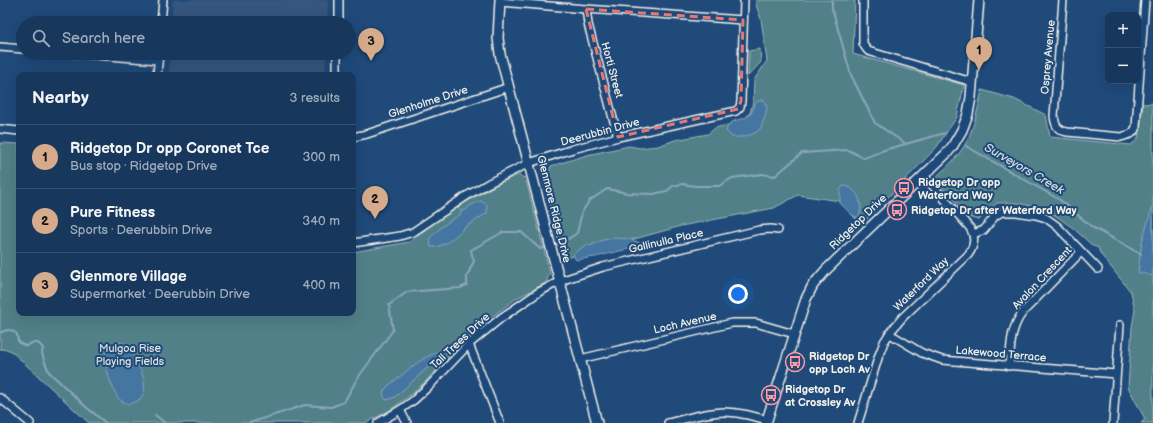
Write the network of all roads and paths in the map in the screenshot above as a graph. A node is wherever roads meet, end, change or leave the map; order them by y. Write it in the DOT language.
graph roads {
  1 [pos="163,0"];
  2 [pos="340,0"];
  3 [pos="744,0"];
  4 [pos="863,0"];
  5 [pos="979,0"];
  6 [pos="1063,0"];
  7 [pos="1145,0"];
  8 [pos="500,1"];
  9 [pos="586,9"];
  10 [pos="162,16"];
  11 [pos="339,16"];
  12 [pos="743,20"];
  13 [pos="0,47"];
  14 [pos="16,48"];
  15 [pos="159,60"];
  16 [pos="338,60"];
  17 [pos="157,72"];
  18 [pos="337,72"];
  19 [pos="972,82"];
  20 [pos="509,87"];
  21 [pos="0,129"];
  22 [pos="16,131"];
  23 [pos="356,136"];
  24 [pos="618,137"];
  25 [pos="530,163"];
  26 [pos="924,176"];
  27 [pos="778,230"];
  28 [pos="973,234"];
  29 [pos="356,243"];
  30 [pos="1082,252"];
  31 [pos="1098,269"];
  32 [pos="560,281"];
  33 [pos="1120,325"];
  34 [pos="794,334"];
  35 [pos="890,334"];
  36 [pos="469,344"];
  37 [pos="580,359"];
  38 [pos="1009,366"];
  39 [pos="1116,374"];
  40 [pos="0,398"];
  41 [pos="400,410"];
  42 [pos="766,422"];
  43 [pos="30,423"];
  44 [pos="378,423"];
  45 [pos="407,423"];
  46 [pos="500,423"];
  47 [pos="597,423"];
  48 [pos="668,423"];
  49 [pos="858,423"];
  50 [pos="1113,423"];
  1 -- 10 [label="street"];
  2 -- 11 [label="street"];
  3 -- 12 [label="street, Deerubbin Drive"];
  4 -- 19 [label="street"];
  5 -- 19 [label="street, Ridgetop Drive"];
  6 -- 7 [label="street, Osprey Avenue"];
  8 -- 9 [label="street"];
  8 -- 20 [label="street, Glenmore Ridge Drive"];
  9 -- 12 [label="street"];
  9 -- 24 [label="street, Horti Street"];
  12 -- 24 [label="street, Deerubbin Drive"];
  13 -- 14 [label="street"];
  15 -- 17 [label="street"];
  16 -- 18 [label="street"];
  19 -- 26 [label="street, Ridgetop Drive"];
  20 -- 23 [label="street, Glenholme Drive"];
  20 -- 25 [label="street, Glenmore Ridge Drive"];
  21 -- 22 [label="street"];
  24 -- 25 [label="street, Deerubbin Drive"];
  25 -- 29 [label="street, Deerubbin Drive"];
  25 -- 32 [label="street, Glenmore Ridge Drive"];
  26 -- 28 [label="street"];
  26 -- 34 [label="street, Ridgetop Drive"];
  27 -- 32 [label="street, Gallinulla Place"];
  28 -- 30 [label="street, Avalon Crescent"];
  28 -- 35 [label="street, Waterford Way"];
  30 -- 31 [label="street, Avalon Crescent"];
  30 -- 38 [label="street, Avalon Crescent"];
  32 -- 36 [label="street, Tall Trees Drive"];
  32 -- 37 [label="street, Glenmore Ridge Drive"];
  33 -- 39 [label="street"];
  34 -- 37 [label="street, Loch Avenue"];
  34 -- 42 [label="street, Ridgetop Drive"];
  35 -- 38 [label="street, Lakewood Terrace"];
  35 -- 49 [label="street, Waterford Way"];
  36 -- 41 [label="street, Tall Trees Drive"];
  36 -- 46 [label="street"];
  37 -- 47 [label="street, Glenmore Ridge Drive"];
  38 -- 39 [label="street, Lakewood Terrace"];
  39 -- 50 [label="street"];
  40 -- 43 [label="street"];
  41 -- 44 [label="street, Tall Trees Drive"];
  41 -- 45 [label="street"];
  42 -- 48 [label="street"];
}
